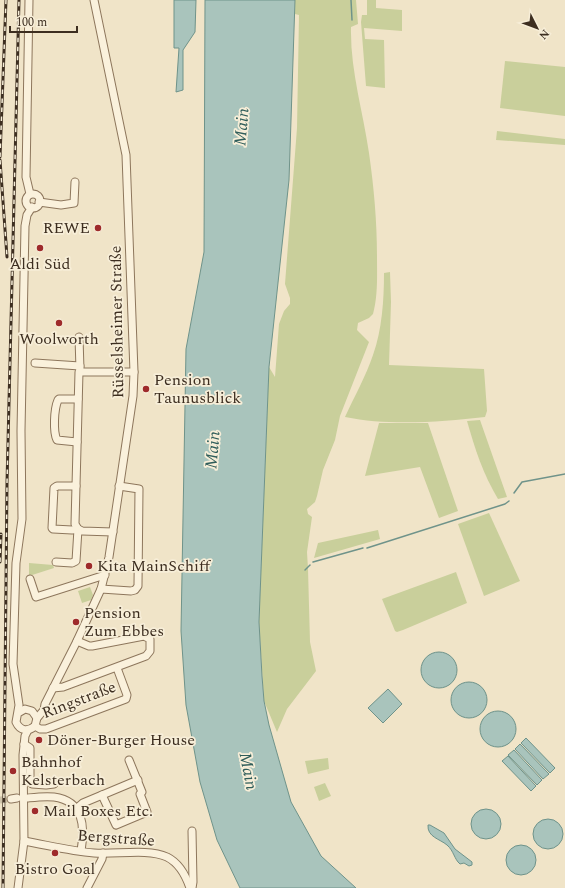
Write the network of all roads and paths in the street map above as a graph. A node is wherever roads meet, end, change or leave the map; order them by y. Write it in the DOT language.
graph roads {
  1 [pos="28,0"];
  2 [pos="94,0"];
  3 [pos="76,182"];
  4 [pos="30,194"];
  5 [pos="39,202"];
  6 [pos="32,207"];
  7 [pos="78,337"];
  8 [pos="35,363"];
  9 [pos="80,369"];
  10 [pos="134,372"];
  11 [pos="78,399"];
  12 [pos="77,442"];
  13 [pos="76,486"];
  14 [pos="119,486"];
  15 [pos="78,529"];
  16 [pos="113,532"];
  17 [pos="56,562"];
  18 [pos="105,575"];
  19 [pos="30,579"];
  20 [pos="101,589"];
  21 [pos="77,641"];
  22 [pos="117,668"];
  23 [pos="53,688"];
  24 [pos="18,695"];
  25 [pos="45,704"];
  26 [pos="28,710"];
  27 [pos="18,713"];
  28 [pos="37,718"];
  29 [pos="35,726"];
  30 [pos="19,728"];
  31 [pos="28,730"];
  32 [pos="24,744"];
  33 [pos="23,755"];
  34 [pos="129,760"];
  35 [pos="138,780"];
  36 [pos="54,784"];
  37 [pos="102,795"];
  38 [pos="28,798"];
  39 [pos="76,809"];
  40 [pos="192,831"];
  41 [pos="24,841"];
  42 [pos="81,851"];
  43 [pos="103,853"];
  44 [pos="18,888"];
  45 [pos="87,888"];
  46 [pos="191,888"];
  1 -- 4 [label="street"];
  2 -- 10 [label="street, Rüsselsheimer Straße"];
  3 -- 5 [label="street"];
  4 -- 5 [label="street"];
  4 -- 6 [label="street"];
  5 -- 6 [label="street"];
  6 -- 24 [label="street"];
  7 -- 9 [label="street"];
  8 -- 9 [label="street"];
  9 -- 10 [label="street"];
  9 -- 11 [label="street"];
  10 -- 14 [label="street, Rüsselsheimer Straße"];
  11 -- 12 [label="street"];
  11 -- 12 [label="street"];
  12 -- 13 [label="street"];
  13 -- 15 [label="street"];
  13 -- 15 [label="street"];
  14 -- 16 [label="street, Rüsselsheimer Straße"];
  14 -- 20 [label="street"];
  15 -- 16 [label="street"];
  15 -- 17 [label="street"];
  16 -- 18 [label="street, Rüsselsheimer Straße"];
  18 -- 19 [label="street"];
  18 -- 20 [label="street, Rüsselsheimer Straße"];
  20 -- 21 [label="street, Rüsselsheimer Straße"];
  21 -- 22 [label="street"];
  21 -- 23 [label="street, Rüsselsheimer Straße"];
  22 -- 23 [label="street"];
  22 -- 29 [label="street, Ringstraße"];
  23 -- 25 [label="street, Rüsselsheimer Straße"];
  24 -- 26 [label="street"];
  24 -- 27 [label="street"];
  25 -- 26 [label="street"];
  25 -- 28 [label="street, Rüsselsheimer Straße"];
  26 -- 27 [label="street"];
  26 -- 28 [label="street"];
  27 -- 30 [label="street"];
  28 -- 29 [label="street"];
  29 -- 31 [label="street"];
  30 -- 31 [label="street"];
  30 -- 33 [label="street"];
  31 -- 32 [label="street"];
  32 -- 33 [label="street"];
  32 -- 36 [label="street"];
  33 -- 41 [label="street"];
  34 -- 35 [label="street"];
  35 -- 37 [label="street"];
  35 -- 37 [label="street"];
  37 -- 39 [label="street"];
  38 -- 39 [label="street"];
  39 -- 42 [label="street"];
  40 -- 46 [label="street"];
  41 -- 42 [label="street, Bergstraße"];
  41 -- 44 [label="street"];
  42 -- 43 [label="street, Bergstraße"];
  43 -- 45 [label="street"];
  43 -- 46 [label="street, Bergstraße"];
}
